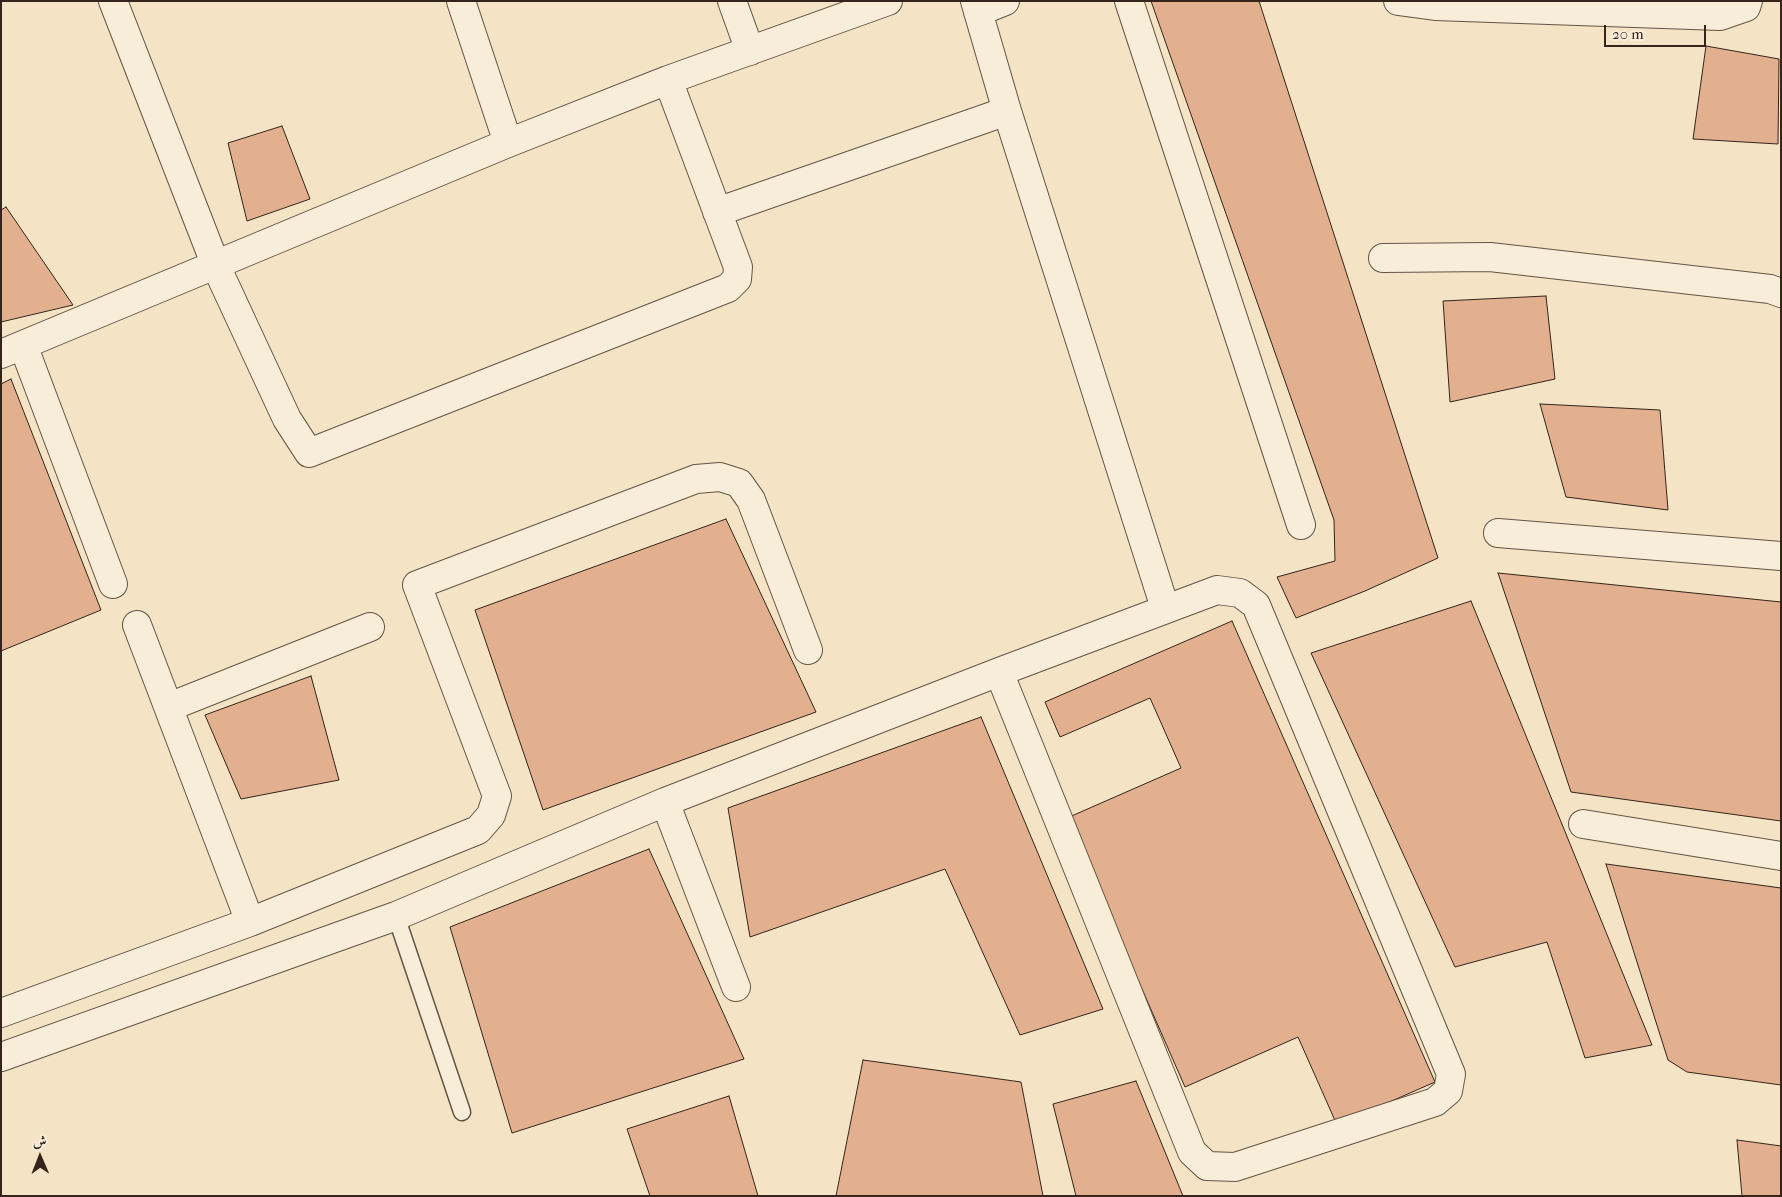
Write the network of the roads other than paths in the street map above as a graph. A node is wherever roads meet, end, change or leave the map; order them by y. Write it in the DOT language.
graph roads {
  1 [pos="113,1"];
  2 [pos="461,1"];
  3 [pos="732,1"];
  4 [pos="888,1"];
  5 [pos="1005,1"];
  6 [pos="1129,1"];
  7 [pos="1398,1"];
  8 [pos="1748,1"];
  9 [pos="977,6"];
  10 [pos="750,51"];
  11 [pos="668,80"];
  12 [pos="1007,111"];
  13 [pos="508,143"];
  14 [pos="717,212"];
  15 [pos="1383,258"];
  16 [pos="216,266"];
  17 [pos="1781,293"];
  18 [pos="12,349"];
  19 [pos="1301,525"];
  20 [pos="1498,533"];
  21 [pos="1781,556"];
  22 [pos="113,584"];
  23 [pos="1165,608"];
  24 [pos="138,625"];
  25 [pos="370,628"];
  26 [pos="808,650"];
  27 [pos="999,672"];
  28 [pos="169,707"];
  29 [pos="665,802"];
  30 [pos="1583,824"];
  31 [pos="1781,856"];
  32 [pos="396,916"];
  33 [pos="250,922"];
  34 [pos="736,987"];
  35 [pos="1,1013"];
  36 [pos="1,1058"];
  37 [pos="462,1112"];
  1 -- 16 [label="street"];
  2 -- 13 [label="street"];
  3 -- 10 [label="street"];
  4 -- 10 [label="street"];
  5 -- 9 [label="street"];
  6 -- 19 [label="street"];
  7 -- 8 [label="street"];
  9 -- 12 [label="street"];
  10 -- 11 [label="street"];
  11 -- 13 [label="street"];
  11 -- 14 [label="street"];
  12 -- 14 [label="street"];
  12 -- 23 [label="street"];
  13 -- 16 [label="street"];
  14 -- 16 [label="street"];
  15 -- 17 [label="street"];
  16 -- 18 [label="street"];
  18 -- 22 [label="street"];
  20 -- 21 [label="street"];
  23 -- 27 [label="street"];
  23 -- 27 [label="street"];
  24 -- 28 [label="street"];
  25 -- 28 [label="street"];
  26 -- 33 [label="street"];
  27 -- 29 [label="street"];
  28 -- 33 [label="street"];
  29 -- 32 [label="street"];
  29 -- 34 [label="street"];
  30 -- 31 [label="street"];
  32 -- 36 [label="street"];
  32 -- 37 [label="lane"];
  33 -- 35 [label="street"];
}
